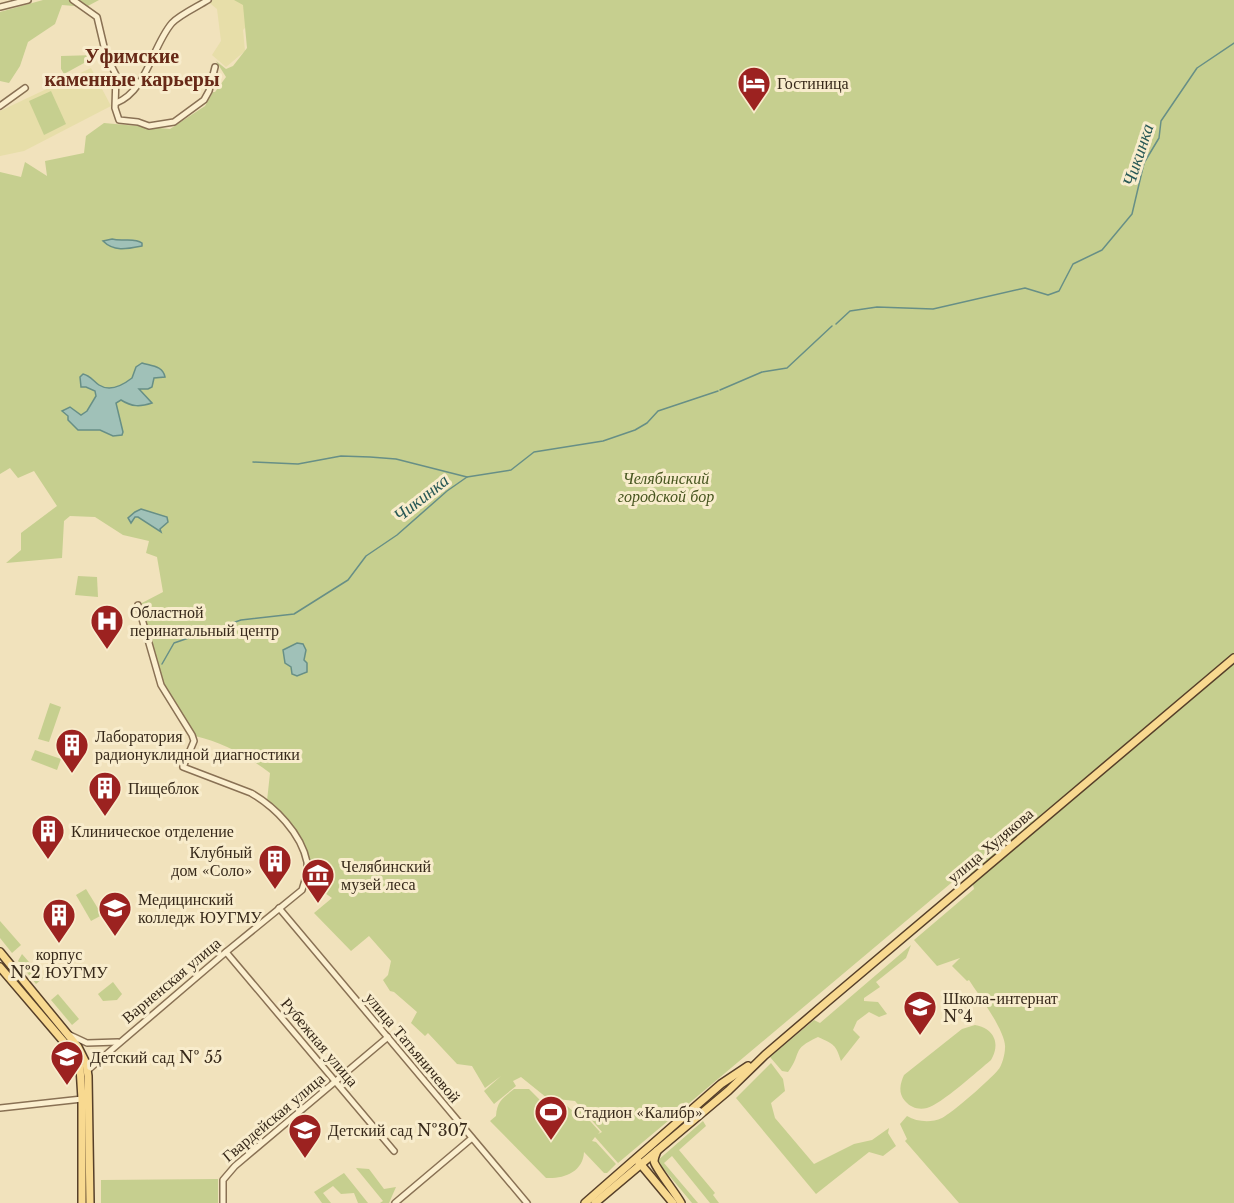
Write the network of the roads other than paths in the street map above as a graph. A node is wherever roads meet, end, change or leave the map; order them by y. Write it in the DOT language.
graph roads {
  1 [pos="28,0"];
  2 [pos="73,0"];
  3 [pos="208,0"];
  4 [pos="0,7"];
  5 [pos="214,67"];
  6 [pos="25,88"];
  7 [pos="116,103"];
  8 [pos="0,106"];
  9 [pos="138,606"];
  10 [pos="1234,658"];
  11 [pos="279,908"];
  12 [pos="0,952"];
  13 [pos="225,952"];
  14 [pos="0,967"];
  15 [pos="69,1035"];
  16 [pos="388,1037"];
  17 [pos="120,1042"];
  18 [pos="765,1055"];
  19 [pos="88,1070"];
  20 [pos="336,1081"];
  21 [pos="82,1099"];
  22 [pos="0,1108"];
  23 [pos="472,1138"];
  24 [pos="659,1149"];
  25 [pos="394,1151"];
  26 [pos="639,1162"];
  27 [pos="82,1203"];
  28 [pos="90,1203"];
  29 [pos="223,1203"];
  30 [pos="395,1203"];
  31 [pos="527,1203"];
  32 [pos="585,1203"];
  33 [pos="595,1203"];
  34 [pos="674,1203"];
  35 [pos="681,1203"];
  1 -- 4 [label="street"];
  2 -- 7 [label="street"];
  3 -- 7 [label="street"];
  5 -- 7 [label="street"];
  6 -- 8 [label="street"];
  9 -- 11 [label="street, Варненская улица"];
  10 -- 18 [label="main road, улица Худякова"];
  11 -- 13 [label="street, Варненская улица"];
  11 -- 16 [label="street, улица Татьяничевой"];
  12 -- 15 [label="main road"];
  13 -- 17 [label="street, Варненская улица"];
  13 -- 20 [label="street, Рубежная улица"];
  14 -- 21 [label="main road"];
  15 -- 17 [label="street"];
  15 -- 19 [label="main road"];
  16 -- 20 [label="street, Гвардейская улица"];
  16 -- 23 [label="street, улица Татьяничевой"];
  17 -- 19 [label="street, Варненская улица"];
  18 -- 24 [label="main road, улица Худякова"];
  18 -- 26 [label="main road, улица Худякова"];
  19 -- 28 [label="main road"];
  20 -- 25 [label="street, Рубежная улица"];
  20 -- 29 [label="street, Гвардейская улица"];
  21 -- 22 [label="street"];
  21 -- 27 [label="main road"];
  23 -- 30 [label="street"];
  23 -- 31 [label="street, улица Татьяничевой"];
  24 -- 26 [label="main road, улица Худякова"];
  24 -- 35 [label="main road"];
  26 -- 32 [label="main road, улица Худякова"];
  26 -- 33 [label="main road, улица Худякова"];
  26 -- 34 [label="main road"];
}
